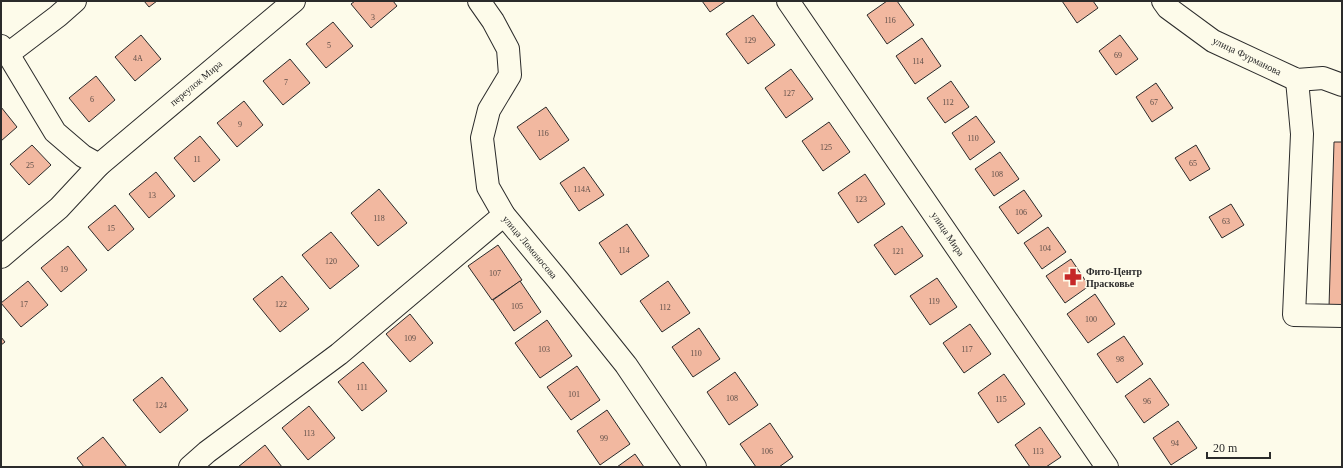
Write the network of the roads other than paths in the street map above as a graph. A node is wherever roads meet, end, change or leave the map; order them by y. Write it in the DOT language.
graph roads {
  1 [pos="75,1"];
  2 [pos="294,1"];
  3 [pos="478,1"];
  4 [pos="788,1"];
  5 [pos="1163,1"];
  6 [pos="4,50"];
  7 [pos="1297,80"];
  8 [pos="1342,85"];
  9 [pos="98,165"];
  10 [pos="504,215"];
  11 [pos="1,257"];
  12 [pos="1342,316"];
  13 [pos="190,467"];
  14 [pos="695,467"];
  15 [pos="1108,467"];
  1 -- 6 [label="street"];
  2 -- 9 [label="street, переулок Мира"];
  3 -- 10 [label="street, улица Ломоносова"];
  4 -- 15 [label="street, улица Мира"];
  5 -- 7 [label="street, улица Фурманова"];
  6 -- 9 [label="street"];
  7 -- 8 [label="street, улица Фурманова"];
  7 -- 12 [label="street"];
  9 -- 11 [label="street, переулок Мира"];
  10 -- 13 [label="street"];
  10 -- 14 [label="street, улица Ломоносова"];
}
